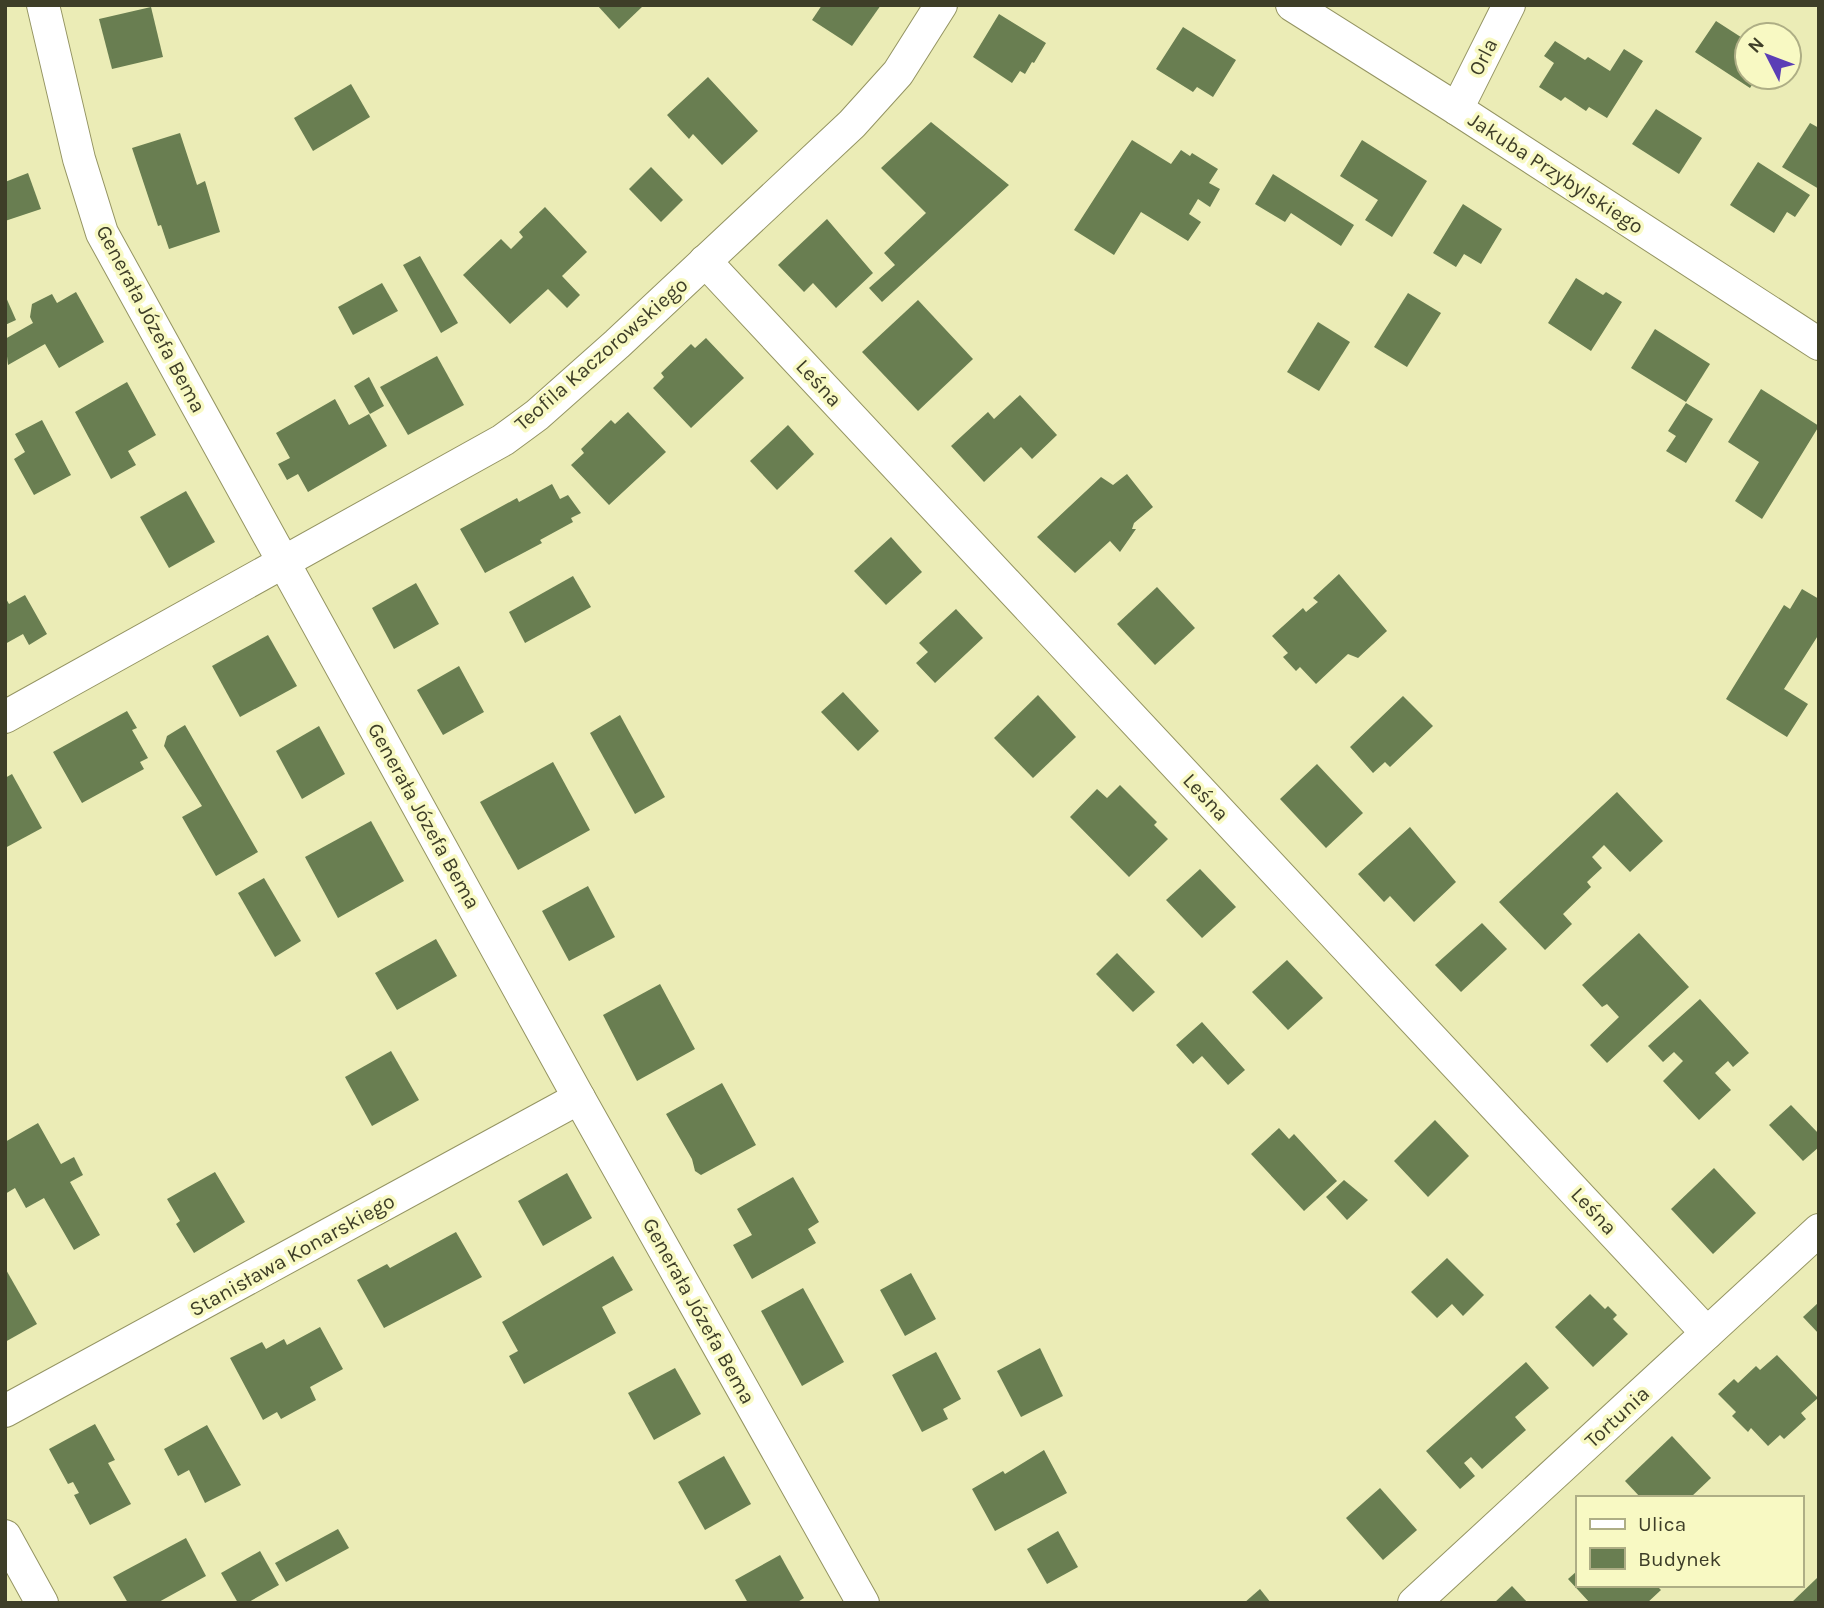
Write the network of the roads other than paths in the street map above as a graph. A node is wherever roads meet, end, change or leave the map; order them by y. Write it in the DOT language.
graph roads {
  1 [pos="43,5"];
  2 [pos="942,5"];
  3 [pos="1292,5"];
  4 [pos="1509,5"];
  5 [pos="1457,109"];
  6 [pos="705,261"];
  7 [pos="1819,344"];
  8 [pos="283,561"];
  9 [pos="5,718"];
  10 [pos="579,1098"];
  11 [pos="1819,1230"];
  12 [pos="1707,1333"];
  13 [pos="5,1411"];
  14 [pos="5,1536"];
  15 [pos="42,1603"];
  16 [pos="863,1603"];
  17 [pos="1414,1603"];
  1 -- 8 [label="street, Generała Józefa Bema"];
  2 -- 6 [label="street, Teofila Kaczorowskiego"];
  3 -- 5 [label="street, Jakuba Przybylskiego"];
  4 -- 5 [label="street, Orla"];
  5 -- 7 [label="street, Jakuba Przybylskiego"];
  6 -- 8 [label="street, Teofila Kaczorowskiego"];
  6 -- 12 [label="street, Leśna"];
  8 -- 9 [label="street, Teofila Kaczorowskiego"];
  8 -- 10 [label="street, Generała Józefa Bema"];
  10 -- 13 [label="street, Stanisława Konarskiego"];
  10 -- 16 [label="street, Generała Józefa Bema"];
  11 -- 12 [label="street, Tortunia"];
  12 -- 17 [label="street, Tortunia"];
  14 -- 15 [label="street"];
}
